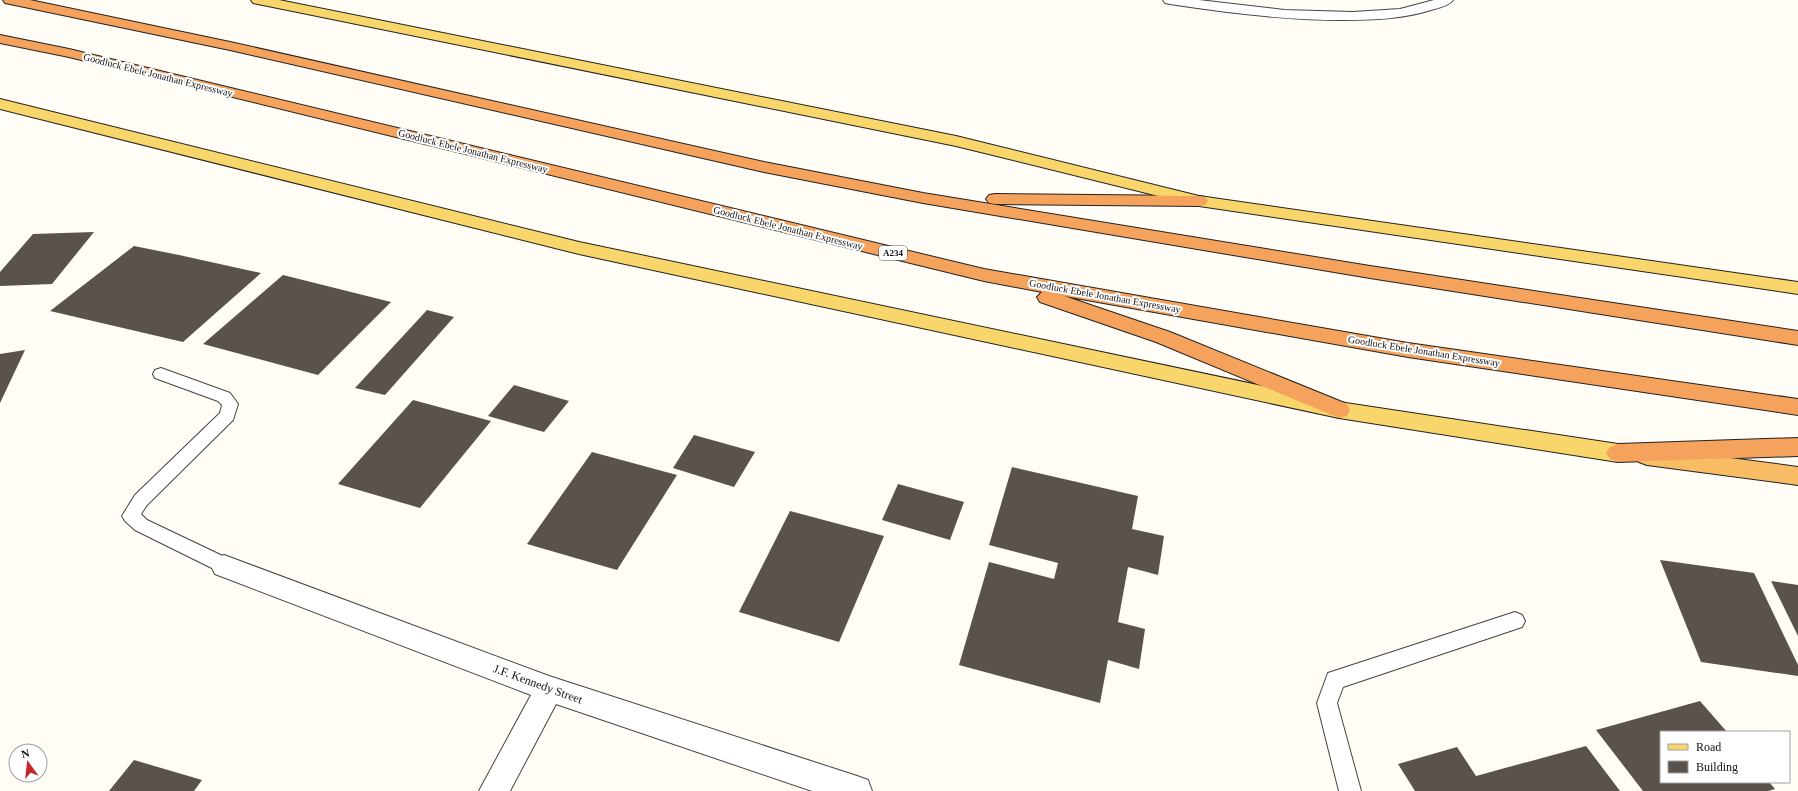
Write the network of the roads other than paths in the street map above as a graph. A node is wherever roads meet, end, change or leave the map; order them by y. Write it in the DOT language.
graph roads {
  1 [pos="10,0"];
  2 [pos="258,0"];
  3 [pos="1170,0"];
  4 [pos="1446,0"];
  5 [pos="0,39"];
  6 [pos="0,104"];
  7 [pos="923,198"];
  8 [pos="1200,201"];
  9 [pos="984,275"];
  10 [pos="1798,288"];
  11 [pos="1798,338"];
  12 [pos="161,374"];
  13 [pos="1798,408"];
  14 [pos="1339,410"];
  15 [pos="1798,447"];
  16 [pos="1618,452"];
  17 [pos="1798,476"];
  18 [pos="224,566"];
  19 [pos="1515,621"];
  20 [pos="549,689"];
  21 [pos="494,791"];
  22 [pos="857,791"];
  23 [pos="1350,791"];
  1 -- 7 [label="highway"];
  2 -- 8 [label="main road"];
  3 -- 4 [label="street"];
  5 -- 9 [label="highway, Goodluck Ebele Jonathan Expressway / A234"];
  6 -- 14 [label="main road"];
  7 -- 8 [label="highway"];
  7 -- 11 [label="highway"];
  8 -- 10 [label="main road"];
  9 -- 13 [label="highway, Goodluck Ebele Jonathan Expressway / A234"];
  9 -- 14 [label="highway"];
  12 -- 18 [label="lane"];
  14 -- 16 [label="main road"];
  15 -- 16 [label="highway"];
  16 -- 17 [label="highway"];
  18 -- 20 [label="street, J.F. Kennedy Street"];
  19 -- 23 [label="lane"];
  20 -- 21 [label="street"];
  20 -- 22 [label="street, J.F. Kennedy Street"];
}
